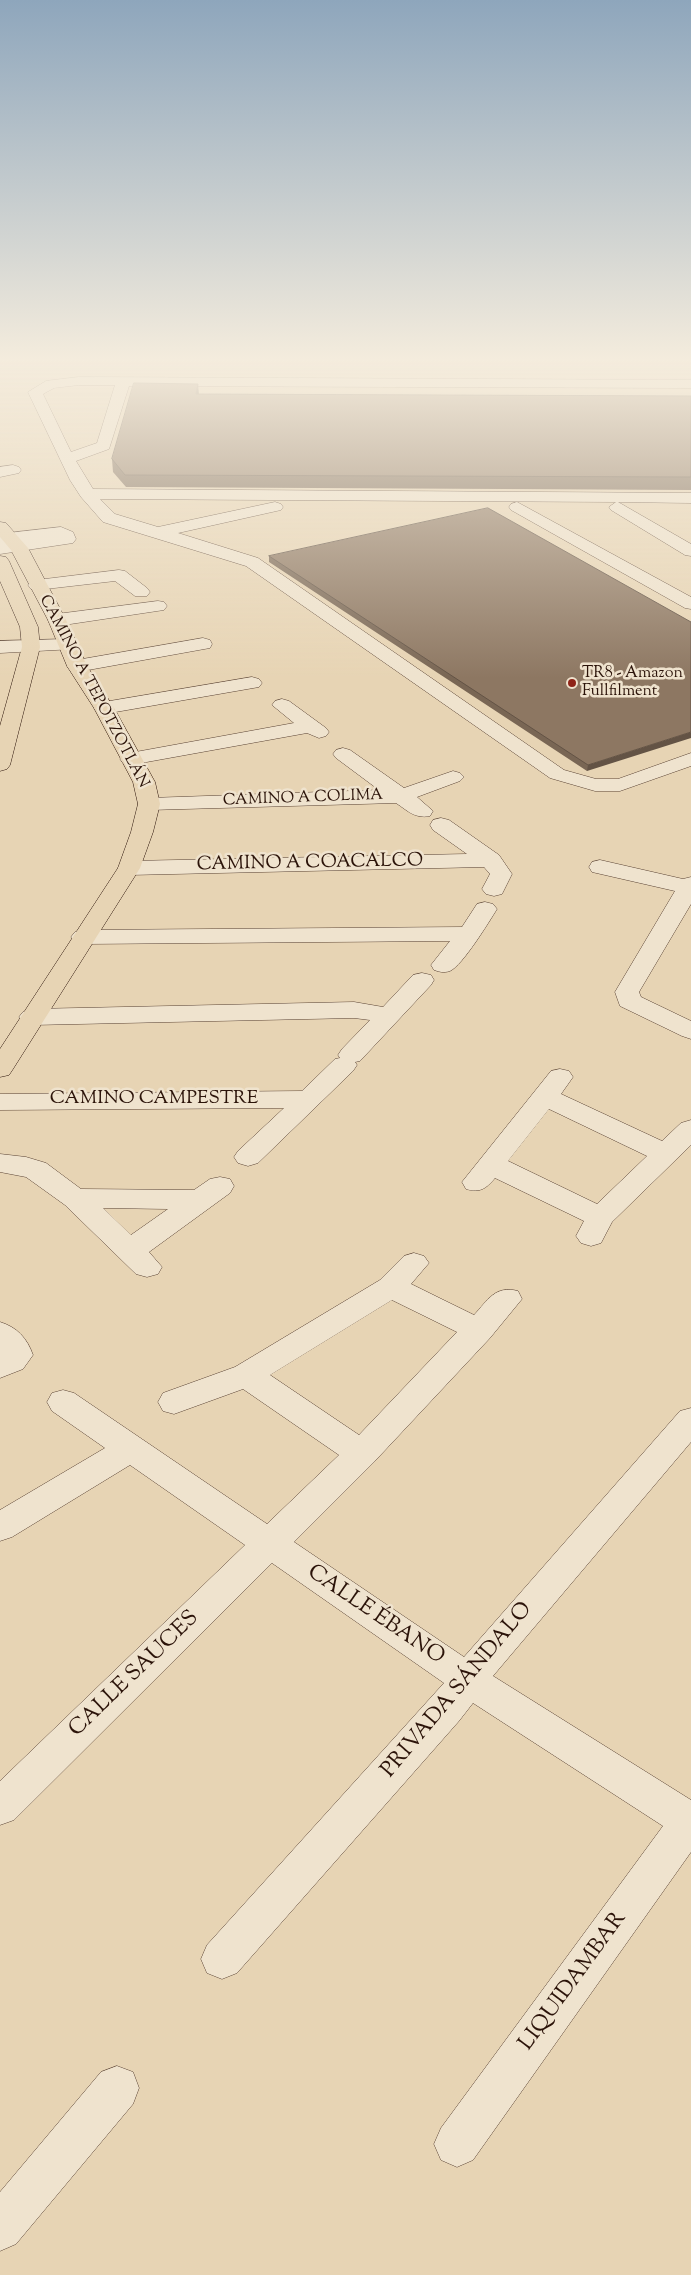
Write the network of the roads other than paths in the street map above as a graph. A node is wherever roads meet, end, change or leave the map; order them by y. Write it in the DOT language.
graph roads {
  1 [pos="72,465"];
  2 [pos="87,494"];
  3 [pos="691,498"];
  4 [pos="517,506"];
  5 [pos="551,507"];
  6 [pos="617,507"];
  7 [pos="691,508"];
  8 [pos="156,532"];
  9 [pos="6,540"];
  10 [pos="691,551"];
  11 [pos="0,561"];
  12 [pos="37,585"];
  13 [pos="691,588"];
  14 [pos="149,599"];
  15 [pos="691,604"];
  16 [pos="174,618"];
  17 [pos="57,620"];
  18 [pos="67,645"];
  19 [pos="0,647"];
  20 [pos="31,647"];
  21 [pos="219,655"];
  22 [pos="77,666"];
  23 [pos="234,668"];
  24 [pos="282,705"];
  25 [pos="104,708"];
  26 [pos="343,754"];
  27 [pos="130,758"];
  28 [pos="691,760"];
  29 [pos="0,764"];
  30 [pos="453,777"];
  31 [pos="401,796"];
  32 [pos="149,804"];
  33 [pos="422,811"];
  34 [pos="441,825"];
  35 [pos="491,860"];
  36 [pos="600,867"];
  37 [pos="129,868"];
  38 [pos="689,886"];
  39 [pos="469,934"];
  40 [pos="83,937"];
  41 [pos="442,965"];
  42 [pos="422,980"];
  43 [pos="388,1014"];
  44 [pos="32,1017"];
  45 [pos="691,1031"];
  46 [pos="0,1068"];
  47 [pos="308,1099"];
  48 [pos="0,1102"];
  49 [pos="691,1129"];
  50 [pos="666,1154"];
  51 [pos="248,1157"];
  52 [pos="0,1163"];
  53 [pos="75,1198"];
  54 [pos="414,1263"];
  55 [pos="391,1288"];
  56 [pos="507,1299"];
  57 [pos="479,1330"];
  58 [pos="0,1333"];
  59 [pos="0,1366"];
  60 [pos="246,1375"];
  61 [pos="63,1402"];
  62 [pos="174,1402"];
  63 [pos="691,1420"];
  64 [pos="130,1449"];
  65 [pos="362,1453"];
  66 [pos="0,1527"];
  67 [pos="270,1544"];
  68 [pos="470,1681"];
  69 [pos="0,1807"];
  70 [pos="691,1821"];
  71 [pos="222,1959"];
  72 [pos="117,2088"];
  73 [pos="457,2144"];
  74 [pos="0,2228"];
  1 -- 2 [label="street"];
  2 -- 3 [label="street"];
  2 -- 8 [label="street"];
  4 -- 5 [label="street"];
  4 -- 8 [label="street"];
  4 -- 15 [label="street"];
  5 -- 6 [label="street"];
  5 -- 13 [label="street"];
  6 -- 7 [label="street"];
  6 -- 10 [label="street"];
  8 -- 28 [label="street"];
  9 -- 12 [label="main road, CAMINO A TEPOTZOTLÁN"];
  11 -- 20 [label="main road, CAMINO A TEPOTZOTLÁN"];
  12 -- 14 [label="street"];
  12 -- 17 [label="main road, CAMINO A TEPOTZOTLÁN"];
  14 -- 16 [label="street"];
  14 -- 17 [label="street"];
  17 -- 18 [label="main road, CAMINO A TEPOTZOTLÁN"];
  18 -- 20 [label="street"];
  18 -- 22 [label="main road, CAMINO A TEPOTZOTLÁN"];
  19 -- 20 [label="street"];
  20 -- 29 [label="main road, CAMINO A TEPOTZOTLÁN"];
  21 -- 22 [label="street"];
  22 -- 25 [label="main road, CAMINO A TEPOTZOTLÁN"];
  23 -- 25 [label="street"];
  24 -- 27 [label="street"];
  25 -- 27 [label="main road, CAMINO A TEPOTZOTLÁN"];
  26 -- 31 [label="street"];
  27 -- 32 [label="main road, CAMINO A TEPOTZOTLÁN"];
  30 -- 31 [label="street, CAMINO A COLIMA"];
  31 -- 32 [label="street, CAMINO A COLIMA"];
  31 -- 33 [label="street"];
  32 -- 37 [label="main road, CAMINO A TEPOTZOTLÁN"];
  34 -- 35 [label="street"];
  35 -- 37 [label="street, CAMINO A COACALCO"];
  35 -- 39 [label="street"];
  36 -- 38 [label="street"];
  37 -- 40 [label="main road, CAMINO A TEPOTZOTLÁN"];
  38 -- 45 [label="street"];
  39 -- 40 [label="street"];
  39 -- 41 [label="street"];
  40 -- 44 [label="main road, CAMINO A TEPOTZOTLÁN"];
  42 -- 43 [label="street"];
  43 -- 44 [label="street"];
  43 -- 47 [label="street"];
  44 -- 46 [label="main road, CAMINO A TEPOTZOTLÁN"];
  47 -- 48 [label="street, CAMINO CAMPESTRE"];
  47 -- 51 [label="street"];
  49 -- 50 [label="street"];
  50 -- 50 [label="street"];
  52 -- 53 [label="street"];
  53 -- 53 [label="street"];
  54 -- 55 [label="street"];
  55 -- 57 [label="street"];
  55 -- 60 [label="street"];
  56 -- 57 [label="street, CALLE SAUCES"];
  57 -- 65 [label="street, CALLE SAUCES"];
  58 -- 59 [label="street"];
  60 -- 62 [label="street"];
  60 -- 65 [label="street"];
  61 -- 64 [label="street, CALLE ÉBANO"];
  63 -- 68 [label="street, PRIVADA SÁNDALO"];
  64 -- 66 [label="street"];
  64 -- 67 [label="street, CALLE ÉBANO"];
  65 -- 67 [label="street, CALLE SAUCES"];
  67 -- 68 [label="street, CALLE ÉBANO"];
  67 -- 69 [label="street, CALLE SAUCES"];
  68 -- 70 [label="street, CALLE ÉBANO"];
  68 -- 71 [label="street, PRIVADA SÁNDALO"];
  70 -- 73 [label="street, LIQUIDAMBAR"];
  72 -- 74 [label="street"];
}
